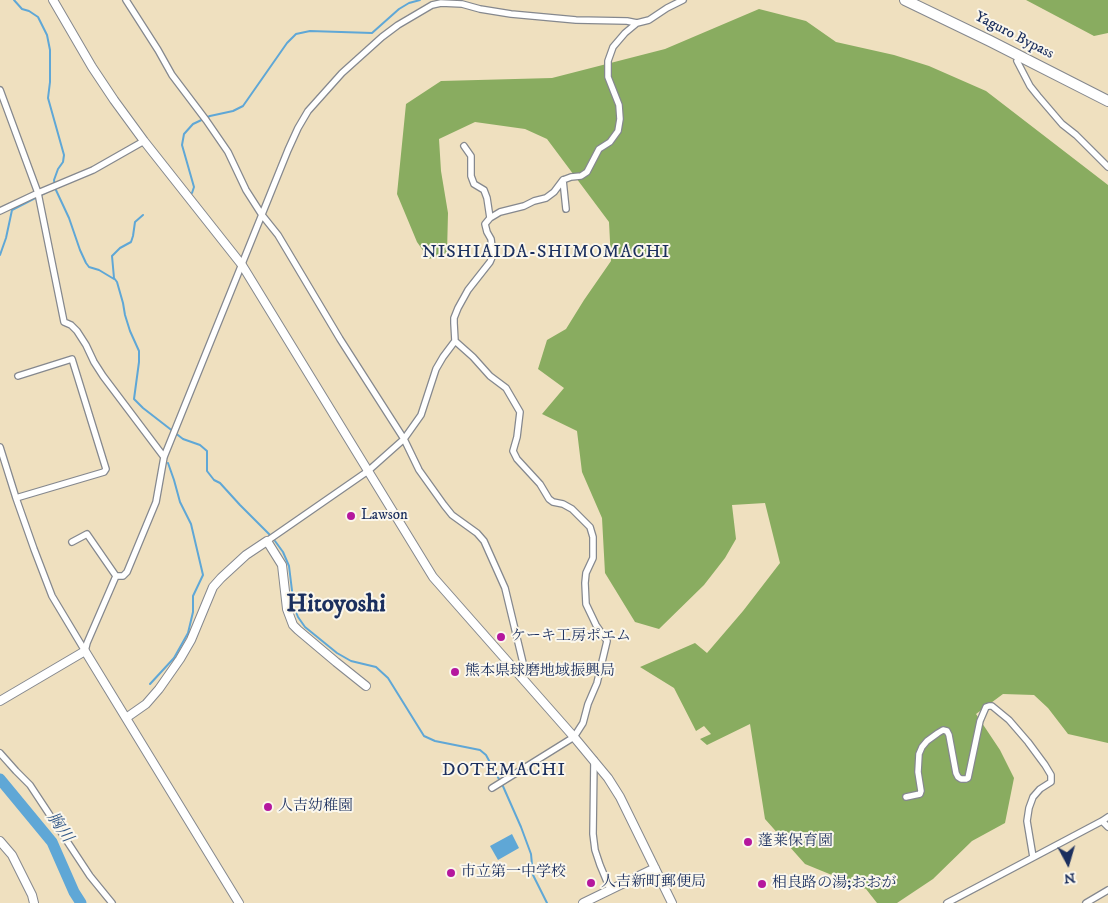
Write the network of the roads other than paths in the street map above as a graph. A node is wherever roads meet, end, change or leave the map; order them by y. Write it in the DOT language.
graph roads {
  1 [pos="53,0"];
  2 [pos="126,0"];
  3 [pos="683,0"];
  4 [pos="905,0"];
  5 [pos="432,2"];
  6 [pos="637,23"];
  7 [pos="1017,61"];
  8 [pos="0,90"];
  9 [pos="1108,101"];
  10 [pos="144,141"];
  11 [pos="464,146"];
  12 [pos="1108,167"];
  13 [pos="564,180"];
  14 [pos="38,193"];
  15 [pos="566,209"];
  16 [pos="0,212"];
  17 [pos="262,215"];
  18 [pos="490,218"];
  19 [pos="242,265"];
  20 [pos="455,341"];
  21 [pos="18,376"];
  22 [pos="404,440"];
  23 [pos="0,447"];
  24 [pos="164,457"];
  25 [pos="368,471"];
  26 [pos="16,498"];
  27 [pos="267,541"];
  28 [pos="72,542"];
  29 [pos="116,576"];
  30 [pos="85,651"];
  31 [pos="523,678"];
  32 [pos="366,686"];
  33 [pos="0,702"];
  34 [pos="126,718"];
  35 [pos="574,737"];
  36 [pos="0,753"];
  37 [pos="594,760"];
  38 [pos="492,788"];
  39 [pos="906,797"];
  40 [pos="1108,817"];
  41 [pos="1102,821"];
  42 [pos="1108,827"];
  43 [pos="0,841"];
  44 [pos="1033,857"];
  45 [pos="655,868"];
  46 [pos="610,889"];
  47 [pos="1108,890"];
  48 [pos="34,903"];
  49 [pos="112,903"];
  50 [pos="239,903"];
  51 [pos="583,903"];
  52 [pos="672,903"];
  53 [pos="947,903"];
  54 [pos="1086,903"];
  1 -- 10 [label="street"];
  2 -- 17 [label="street"];
  3 -- 6 [label="street"];
  4 -- 9 [label="highway, Yaguro Bypass"];
  5 -- 6 [label="street"];
  5 -- 17 [label="street"];
  6 -- 13 [label="street"];
  7 -- 12 [label="street"];
  8 -- 14 [label="street"];
  10 -- 14 [label="street"];
  10 -- 19 [label="street"];
  11 -- 18 [label="street"];
  13 -- 15 [label="street"];
  13 -- 18 [label="street"];
  14 -- 16 [label="street"];
  14 -- 24 [label="street"];
  17 -- 19 [label="street"];
  17 -- 22 [label="street"];
  18 -- 20 [label="street"];
  19 -- 24 [label="street"];
  19 -- 25 [label="street"];
  20 -- 22 [label="street"];
  20 -- 35 [label="street"];
  21 -- 26 [label="street"];
  22 -- 25 [label="street"];
  22 -- 31 [label="street"];
  23 -- 26 [label="street"];
  24 -- 29 [label="street"];
  25 -- 27 [label="street"];
  25 -- 31 [label="street"];
  26 -- 30 [label="street"];
  27 -- 32 [label="street"];
  27 -- 34 [label="street"];
  28 -- 29 [label="street"];
  29 -- 30 [label="street"];
  30 -- 33 [label="street"];
  30 -- 34 [label="street"];
  31 -- 35 [label="street"];
  34 -- 50 [label="street"];
  35 -- 37 [label="street"];
  35 -- 38 [label="street"];
  36 -- 49 [label="street"];
  37 -- 45 [label="street"];
  37 -- 46 [label="street"];
  39 -- 44 [label="street"];
  40 -- 41 [label="street"];
  41 -- 42 [label="street"];
  41 -- 44 [label="street"];
  43 -- 48 [label="street"];
  44 -- 53 [label="street"];
  45 -- 46 [label="street"];
  45 -- 52 [label="street"];
  46 -- 51 [label="street"];
  47 -- 54 [label="street"];
}
